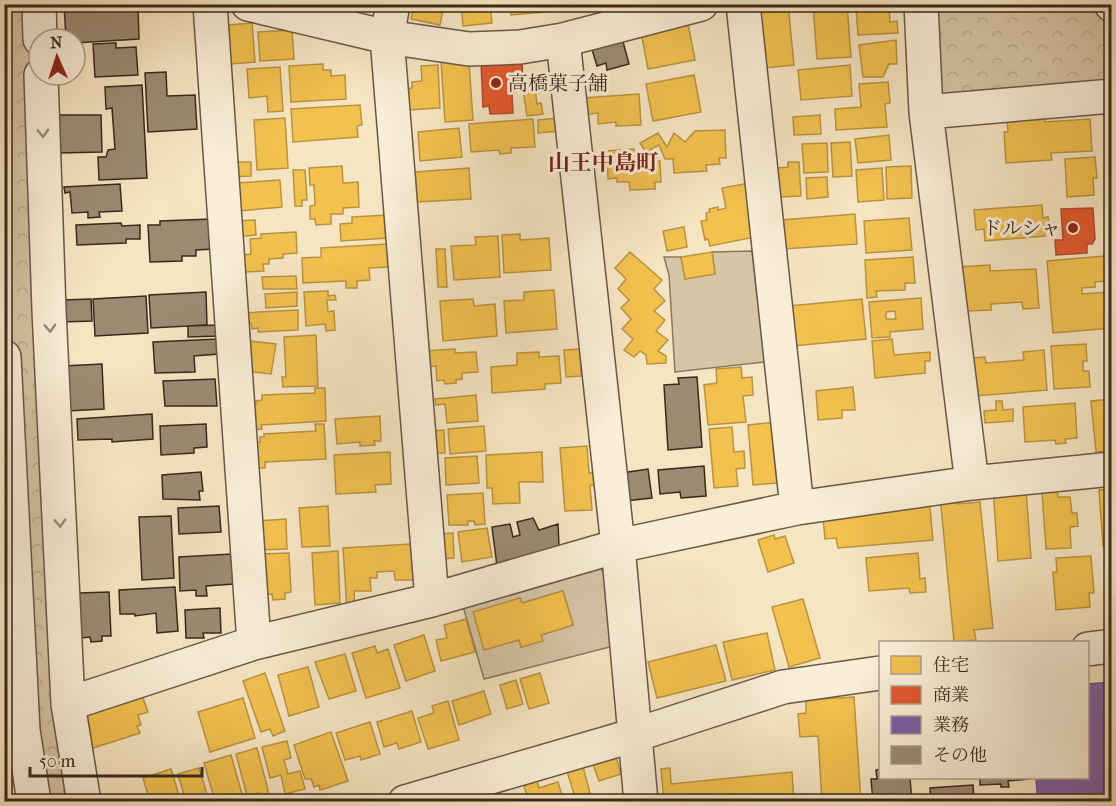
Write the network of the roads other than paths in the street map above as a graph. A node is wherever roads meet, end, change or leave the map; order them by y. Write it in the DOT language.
graph roads {
  1 [pos="39,4"];
  2 [pos="210,4"];
  3 [pos="248,4"];
  4 [pos="393,4"];
  5 [pos="701,4"];
  6 [pos="743,4"];
  7 [pos="921,4"];
  8 [pos="655,10"];
  9 [pos="40,27"];
  10 [pos="387,38"];
  11 [pos="563,40"];
  12 [pos="41,87"];
  13 [pos="1112,96"];
  14 [pos="926,112"];
  15 [pos="4,357"];
  16 [pos="1112,469"];
  17 [pos="972,483"];
  18 [pos="797,508"];
  19 [pos="618,546"];
  20 [pos="432,600"];
  21 [pos="254,644"];
  22 [pos="1112,646"];
  23 [pos="1089,649"];
  24 [pos="879,673"];
  25 [pos="68,704"];
  26 [pos="635,735"];
  27 [pos="34,801"];
  28 [pos="84,801"];
  29 [pos="405,801"];
  30 [pos="641,801"];
  1 -- 9 [label="street"];
  2 -- 21 [label="street"];
  3 -- 10 [label="street"];
  4 -- 10 [label="street"];
  5 -- 8 [label="street"];
  6 -- 18 [label="street"];
  7 -- 14 [label="street"];
  8 -- 11 [label="street"];
  10 -- 11 [label="street"];
  10 -- 20 [label="street"];
  11 -- 19 [label="street"];
  12 -- 25 [label="street, one-way"];
  13 -- 14 [label="street"];
  14 -- 17 [label="street"];
  15 -- 27 [label="street"];
  16 -- 17 [label="street"];
  17 -- 18 [label="street"];
  18 -- 19 [label="street"];
  19 -- 20 [label="street"];
  19 -- 26 [label="street"];
  20 -- 21 [label="street"];
  21 -- 25 [label="street"];
  22 -- 23 [label="street"];
  24 -- 26 [label="street"];
  25 -- 28 [label="street"];
  26 -- 29 [label="street"];
  26 -- 30 [label="street"];
}
